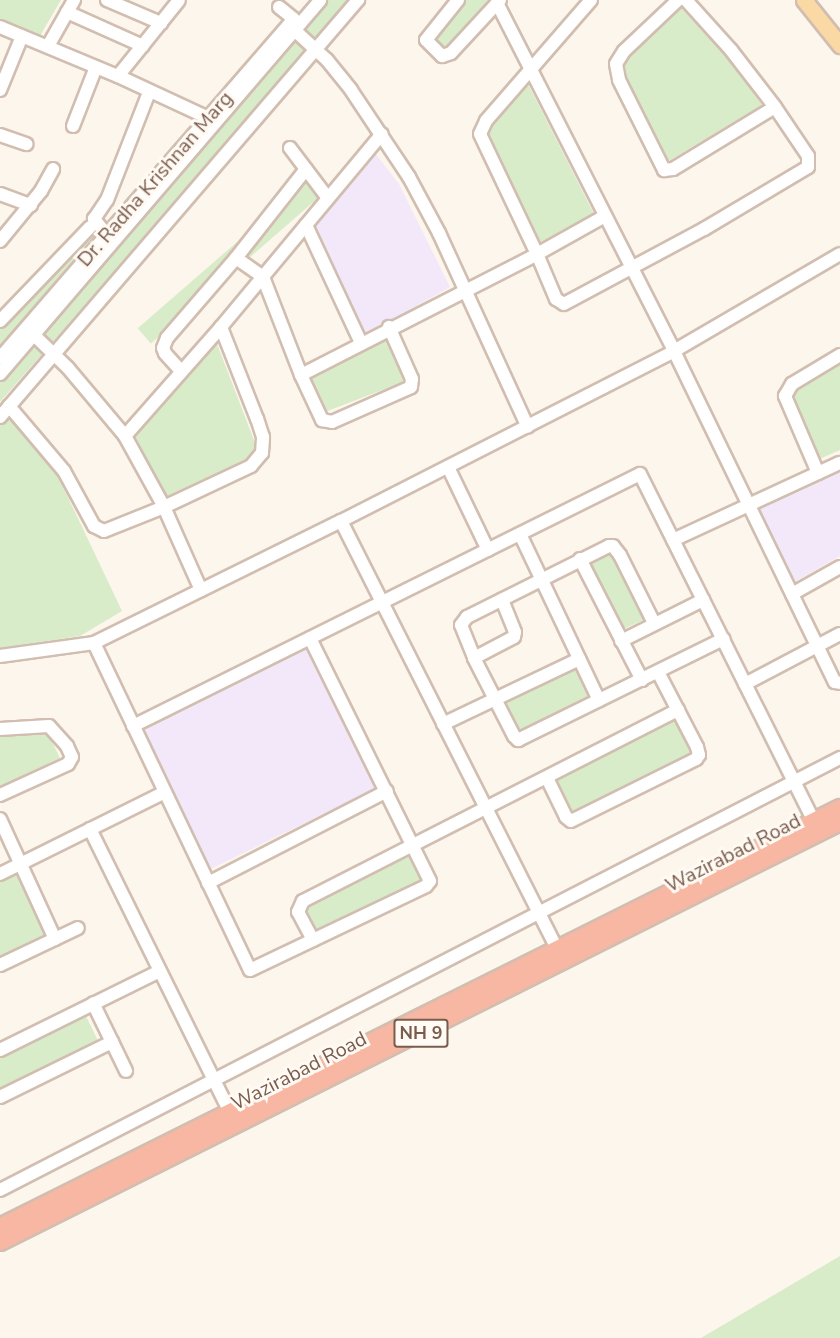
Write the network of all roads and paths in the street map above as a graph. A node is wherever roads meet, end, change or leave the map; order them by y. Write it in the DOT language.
graph roads {
  1 [pos="74,0"];
  2 [pos="107,0"];
  3 [pos="179,0"];
  4 [pos="310,0"];
  5 [pos="320,0"];
  6 [pos="358,0"];
  7 [pos="458,0"];
  8 [pos="591,0"];
  9 [pos="678,0"];
  10 [pos="686,0"];
  11 [pos="804,0"];
  12 [pos="815,0"];
  13 [pos="499,2"];
  14 [pos="279,7"];
  15 [pos="67,12"];
  16 [pos="161,23"];
  17 [pos="292,24"];
  18 [pos="0,27"];
  19 [pos="840,32"];
  20 [pos="22,36"];
  21 [pos="840,45"];
  22 [pos="48,46"];
  23 [pos="143,46"];
  24 [pos="316,49"];
  25 [pos="96,67"];
  26 [pos="530,68"];
  27 [pos="118,76"];
  28 [pos="0,90"];
  29 [pos="149,92"];
  30 [pos="775,107"];
  31 [pos="212,119"];
  32 [pos="73,126"];
  33 [pos="382,134"];
  34 [pos="0,135"];
  35 [pos="26,144"];
  36 [pos="290,147"];
  37 [pos="53,169"];
  38 [pos="306,169"];
  39 [pos="0,194"];
  40 [pos="327,197"];
  41 [pos="32,205"];
  42 [pos="605,216"];
  43 [pos="306,225"];
  44 [pos="90,227"];
  45 [pos="107,235"];
  46 [pos="0,241"];
  47 [pos="537,254"];
  48 [pos="840,254"];
  49 [pos="236,258"];
  50 [pos="632,268"];
  51 [pos="263,277"];
  52 [pos="464,292"];
  53 [pos="0,321"];
  54 [pos="221,327"];
  55 [pos="389,327"];
  56 [pos="35,336"];
  57 [pos="361,343"];
  58 [pos="674,351"];
  59 [pos="55,354"];
  60 [pos="840,355"];
  61 [pos="0,358"];
  62 [pos="181,371"];
  63 [pos="0,374"];
  64 [pos="301,375"];
  65 [pos="3,413"];
  66 [pos="528,427"];
  67 [pos="125,436"];
  68 [pos="840,463"];
  69 [pos="448,467"];
  70 [pos="818,473"];
  71 [pos="748,505"];
  72 [pos="164,507"];
  73 [pos="341,521"];
  74 [pos="520,534"];
  75 [pos="673,540"];
  76 [pos="488,550"];
  77 [pos="580,559"];
  78 [pos="840,567"];
  79 [pos="543,579"];
  80 [pos="201,590"];
  81 [pos="792,594"];
  82 [pos="502,599"];
  83 [pos="703,600"];
  84 [pos="382,602"];
  85 [pos="654,623"];
  86 [pos="840,634"];
  87 [pos="310,638"];
  88 [pos="723,639"];
  89 [pos="621,641"];
  90 [pos="94,643"];
  91 [pos="818,646"];
  92 [pos="0,656"];
  93 [pos="474,658"];
  94 [pos="579,659"];
  95 [pos="658,672"];
  96 [pos="642,680"];
  97 [pos="840,683"];
  98 [pos="745,684"];
  99 [pos="495,699"];
  100 [pos="599,700"];
  101 [pos="678,710"];
  102 [pos="443,724"];
  103 [pos="133,726"];
  104 [pos="0,729"];
  105 [pos="840,758"];
  106 [pos="547,778"];
  107 [pos="794,782"];
  108 [pos="387,791"];
  109 [pos="165,792"];
  110 [pos="0,795"];
  111 [pos="486,808"];
  112 [pos="840,808"];
  113 [pos="0,819"];
  114 [pos="814,821"];
  115 [pos="840,822"];
  116 [pos="90,829"];
  117 [pos="414,844"];
  118 [pos="20,864"];
  119 [pos="0,874"];
  120 [pos="208,883"];
  121 [pos="538,913"];
  122 [pos="78,928"];
  123 [pos="56,939"];
  124 [pos="312,940"];
  125 [pos="560,956"];
  126 [pos="0,965"];
  127 [pos="160,971"];
  128 [pos="93,1003"];
  129 [pos="112,1042"];
  130 [pos="0,1050"];
  131 [pos="126,1071"];
  132 [pos="214,1080"];
  133 [pos="0,1097"];
  134 [pos="230,1112"];
  135 [pos="0,1190"];
  136 [pos="0,1227"];
  137 [pos="0,1242"];
  1 -- 15 [label="street"];
  2 -- 16 [label="street"];
  3 -- 16 [label="street"];
  4 -- 17 [label="street, Dr. Radha Krishnan Marg"];
  5 -- 17 [label="street"];
  6 -- 24 [label="street"];
  7 -- 13 [label="street"];
  8 -- 26 [label="street"];
  9 -- 30 [label="street"];
  10 -- 30 [label="street"];
  11 -- 21 [label="main road"];
  12 -- 19 [label="main road"];
  13 -- 26 [label="street"];
  14 -- 17 [label="street"];
  15 -- 22 [label="street"];
  15 -- 23 [label="street"];
  16 -- 23 [label="street"];
  17 -- 24 [label="street"];
  17 -- 31 [label="street, Dr. Radha Krishnan Marg"];
  18 -- 20 [label="street"];
  20 -- 22 [label="street"];
  20 -- 28 [label="street"];
  22 -- 25 [label="street"];
  23 -- 27 [label="street"];
  24 -- 33 [label="street"];
  24 -- 59 [label="street"];
  25 -- 27 [label="street"];
  25 -- 32 [label="street"];
  26 -- 42 [label="street"];
  26 -- 47 [label="street"];
  27 -- 29 [label="street"];
  29 -- 31 [label="street"];
  29 -- 45 [label="street"];
  30 -- 50 [label="street"];
  31 -- 45 [label="street, Dr. Radha Krishnan Marg"];
  31 -- 56 [label="street"];
  33 -- 40 [label="street"];
  33 -- 52 [label="street"];
  34 -- 35 [label="street"];
  36 -- 38 [label="street"];
  37 -- 41 [label="street"];
  38 -- 40 [label="street"];
  38 -- 49 [label="street"];
  39 -- 41 [label="street"];
  40 -- 43 [label="street"];
  41 -- 46 [label="street"];
  42 -- 47 [label="street"];
  42 -- 50 [label="street"];
  43 -- 51 [label="street"];
  43 -- 57 [label="street"];
  44 -- 53 [label="street"];
  45 -- 61 [label="street, Dr. Radha Krishnan Marg"];
  47 -- 50 [label="street"];
  47 -- 52 [label="street"];
  48 -- 58 [label="street"];
  49 -- 51 [label="street"];
  49 -- 62 [label="street"];
  50 -- 58 [label="street"];
  51 -- 54 [label="street"];
  51 -- 64 [label="street"];
  52 -- 55 [label="street"];
  52 -- 66 [label="street"];
  54 -- 62 [label="street"];
  54 -- 72 [label="street"];
  55 -- 57 [label="street"];
  55 -- 64 [label="street"];
  56 -- 59 [label="street"];
  56 -- 63 [label="street"];
  57 -- 64 [label="street"];
  58 -- 66 [label="street"];
  58 -- 71 [label="street"];
  59 -- 65 [label="street"];
  59 -- 67 [label="street"];
  60 -- 70 [label="street"];
  62 -- 67 [label="street"];
  65 -- 72 [label="street"];
  66 -- 69 [label="street"];
  67 -- 72 [label="street"];
  68 -- 70 [label="street"];
  69 -- 73 [label="street"];
  69 -- 76 [label="street"];
  70 -- 71 [label="street"];
  71 -- 75 [label="street"];
  71 -- 81 [label="street"];
  72 -- 80 [label="street"];
  73 -- 80 [label="street"];
  73 -- 84 [label="street"];
  74 -- 75 [label="street"];
  74 -- 76 [label="street"];
  74 -- 79 [label="street"];
  75 -- 83 [label="street"];
  76 -- 84 [label="street"];
  77 -- 79 [label="street"];
  77 -- 85 [label="street"];
  77 -- 89 [label="street"];
  78 -- 81 [label="street"];
  79 -- 82 [label="street"];
  79 -- 94 [label="street"];
  80 -- 90 [label="street"];
  81 -- 91 [label="street"];
  82 -- 93 [label="street"];
  82 -- 93 [label="street"];
  83 -- 85 [label="street"];
  83 -- 88 [label="street"];
  84 -- 87 [label="street"];
  84 -- 102 [label="street"];
  85 -- 89 [label="street"];
  86 -- 91 [label="street"];
  87 -- 103 [label="street"];
  87 -- 108 [label="street"];
  88 -- 95 [label="street"];
  88 -- 98 [label="street"];
  89 -- 96 [label="street"];
  90 -- 92 [label="street"];
  90 -- 103 [label="street"];
  91 -- 97 [label="street"];
  91 -- 98 [label="street"];
  93 -- 99 [label="street"];
  94 -- 99 [label="street"];
  94 -- 100 [label="street"];
  95 -- 96 [label="street"];
  95 -- 101 [label="street"];
  96 -- 100 [label="street"];
  98 -- 107 [label="street"];
  99 -- 100 [label="street"];
  99 -- 102 [label="street"];
  101 -- 106 [label="street"];
  101 -- 106 [label="street"];
  102 -- 111 [label="street"];
  103 -- 109 [label="street"];
  104 -- 110 [label="street"];
  105 -- 107 [label="street"];
  106 -- 111 [label="street"];
  107 -- 114 [label="street"];
  107 -- 121 [label="street"];
  108 -- 117 [label="street"];
  108 -- 120 [label="street"];
  109 -- 116 [label="street"];
  109 -- 120 [label="street"];
  111 -- 117 [label="street"];
  111 -- 121 [label="street"];
  112 -- 114 [label="highway, Wazirabad Road / NH 9"];
  113 -- 118 [label="street"];
  114 -- 125 [label="highway, Wazirabad Road / NH 9"];
  115 -- 125 [label="highway, Wazirabad Road / NH 9"];
  116 -- 118 [label="street"];
  116 -- 127 [label="street"];
  117 -- 124 [label="street"];
  117 -- 124 [label="street"];
  118 -- 119 [label="street"];
  118 -- 123 [label="street"];
  120 -- 124 [label="street"];
  121 -- 125 [label="street"];
  121 -- 132 [label="street"];
  122 -- 123 [label="street"];
  123 -- 126 [label="street"];
  125 -- 134 [label="highway, Wazirabad Road / NH 9"];
  125 -- 137 [label="highway, Wazirabad Road / NH 9"];
  127 -- 128 [label="street"];
  127 -- 132 [label="street"];
  128 -- 129 [label="street"];
  128 -- 130 [label="street"];
  129 -- 131 [label="street"];
  129 -- 133 [label="street"];
  132 -- 134 [label="street"];
  132 -- 135 [label="street"];
  134 -- 136 [label="highway, Wazirabad Road / NH 9"];
}
